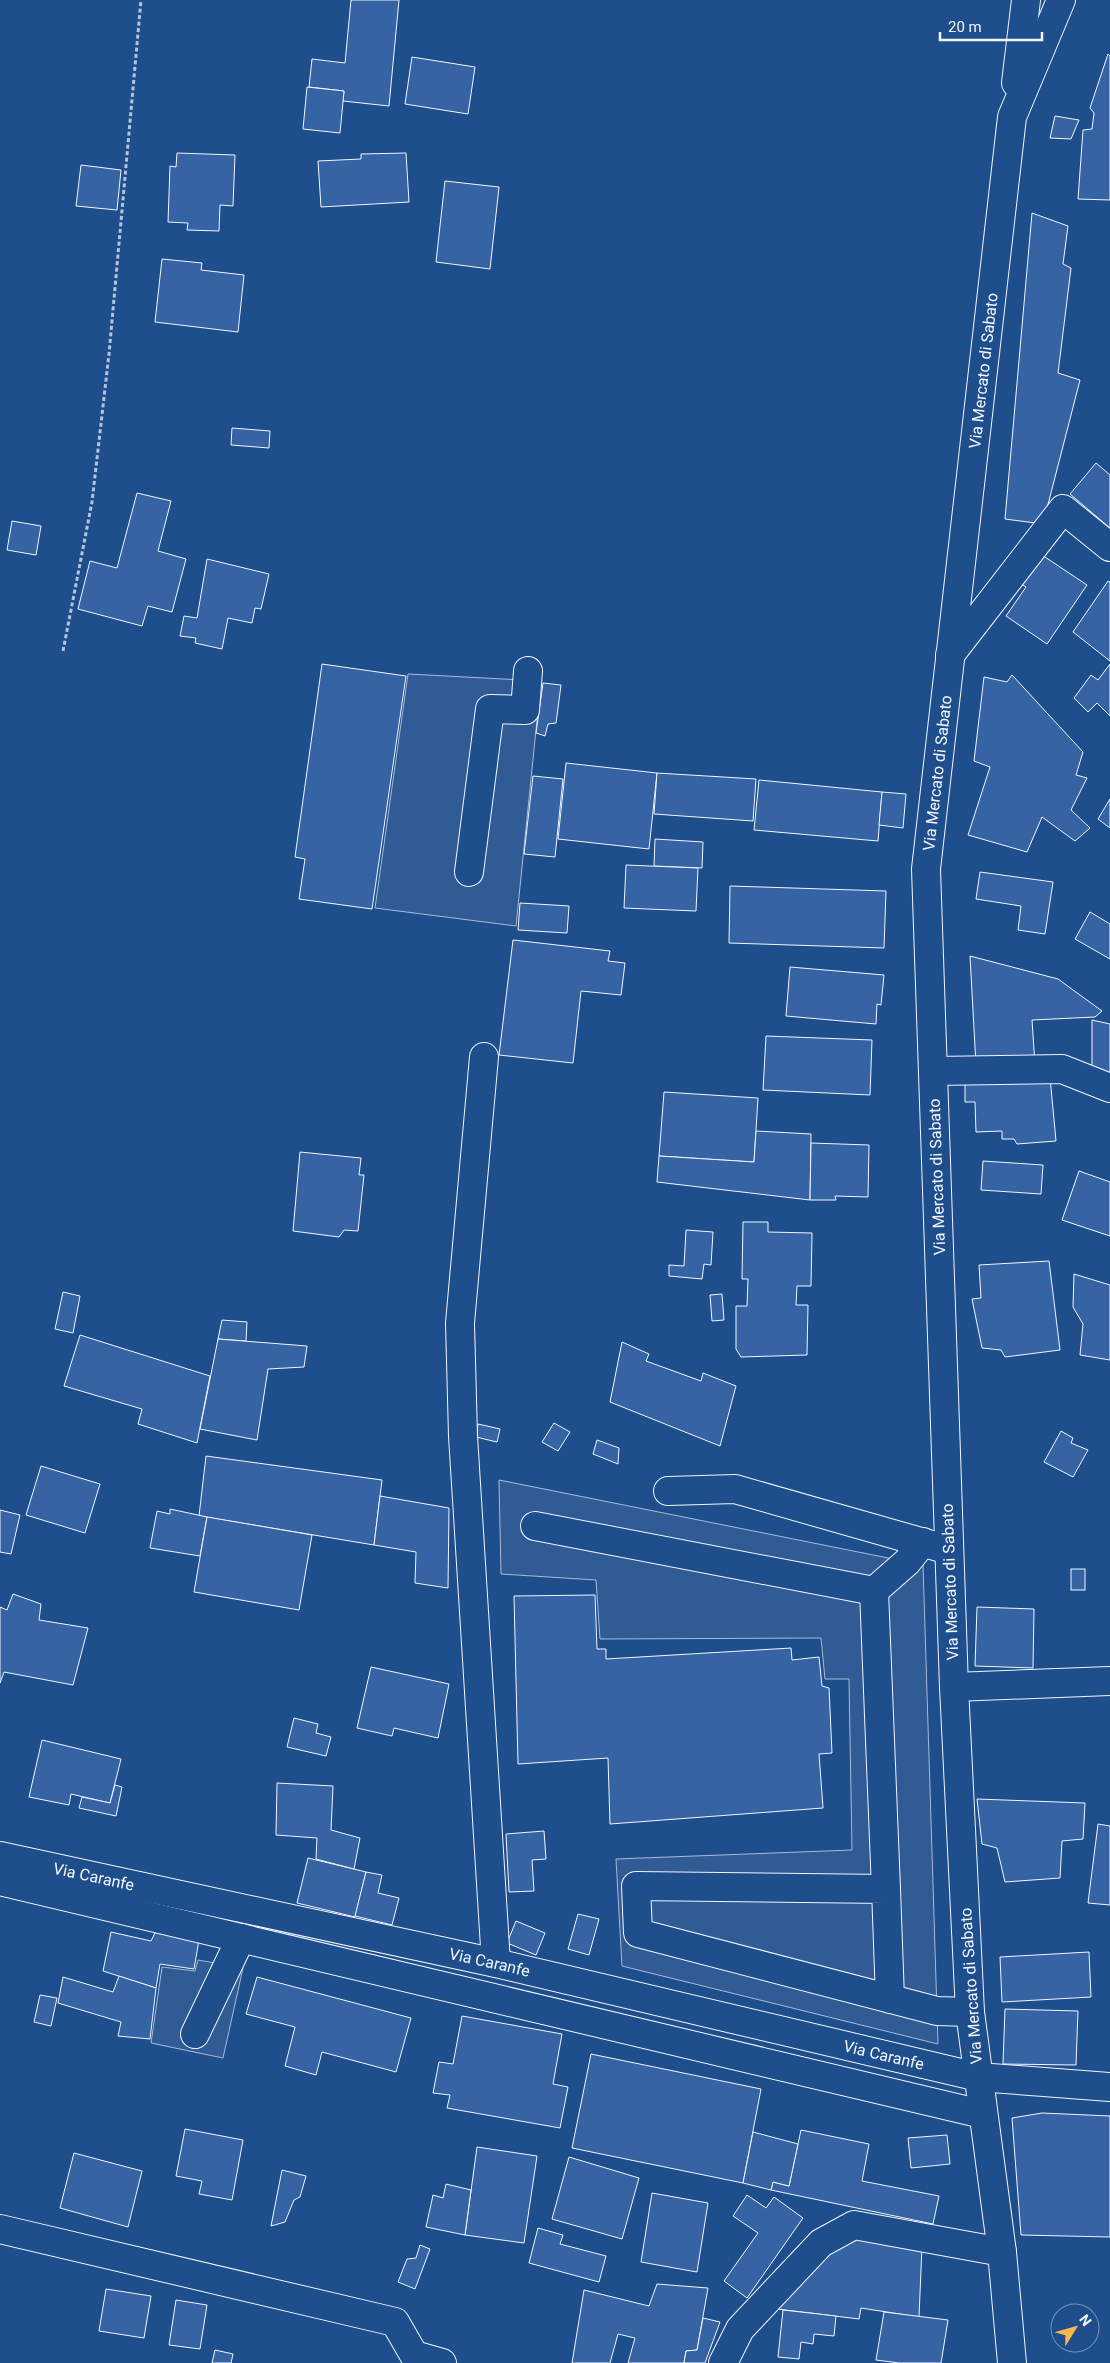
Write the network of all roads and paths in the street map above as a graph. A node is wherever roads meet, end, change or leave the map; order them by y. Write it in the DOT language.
graph roads {
  1 [pos="141,0"];
  2 [pos="1026,0"];
  3 [pos="1060,1"];
  4 [pos="1012,117"];
  5 [pos="1110,547"];
  6 [pos="63,651"];
  7 [pos="950,655"];
  8 [pos="528,671"];
  9 [pos="469,872"];
  10 [pos="484,1057"];
  11 [pos="933,1071"];
  12 [pos="1110,1088"];
  13 [pos="668,1491"];
  14 [pos="535,1526"];
  15 [pos="923,1542"];
  16 [pos="949,1550"];
  17 [pos="874,1591"];
  18 [pos="1110,1681"];
  19 [pos="954,1687"];
  20 [pos="0,1856"];
  21 [pos="0,1881"];
  22 [pos="886,1889"];
  23 [pos="241,1938"];
  24 [pos="496,1963"];
  25 [pos="890,1999"];
  26 [pos="970,2012"];
  27 [pos="194,2034"];
  28 [pos="978,2077"];
  29 [pos="1110,2087"];
  30 [pos="982,2114"];
  31 [pos="0,2229"];
  32 [pos="1002,2252"];
  33 [pos="414,2359"];
  34 [pos="442,2363"];
  35 [pos="723,2363"];
  36 [pos="1012,2363"];
  1 -- 6 [label="path"];
  2 -- 4 [label="street"];
  3 -- 4 [label="street, Via Mercato di Sabato"];
  4 -- 7 [label="street, Via Mercato di Sabato"];
  5 -- 7 [label="street"];
  7 -- 11 [label="street, Via Mercato di Sabato"];
  8 -- 9 [label="street"];
  10 -- 24 [label="street"];
  11 -- 12 [label="street"];
  11 -- 16 [label="street, Via Mercato di Sabato"];
  13 -- 15 [label="street"];
  14 -- 17 [label="street"];
  15 -- 16 [label="street"];
  15 -- 17 [label="street"];
  16 -- 19 [label="street, Via Mercato di Sabato"];
  17 -- 22 [label="street"];
  18 -- 19 [label="street"];
  19 -- 26 [label="street, Via Mercato di Sabato"];
  20 -- 24 [label="street, Via Caranfe"];
  21 -- 23 [label="street"];
  22 -- 25 [label="street"];
  22 -- 25 [label="street"];
  23 -- 27 [label="street"];
  23 -- 30 [label="street"];
  24 -- 28 [label="street, Via Caranfe"];
  25 -- 26 [label="street"];
  26 -- 28 [label="street, Via Mercato di Sabato"];
  28 -- 29 [label="street, Via Caranfe"];
  28 -- 30 [label="street, Via Mercato di Sabato"];
  30 -- 32 [label="street, Via Mercato di Sabato"];
  31 -- 33 [label="street"];
  32 -- 35 [label="street"];
  32 -- 36 [label="street, Via Mercato di Sabato"];
  33 -- 34 [label="street"];
}
